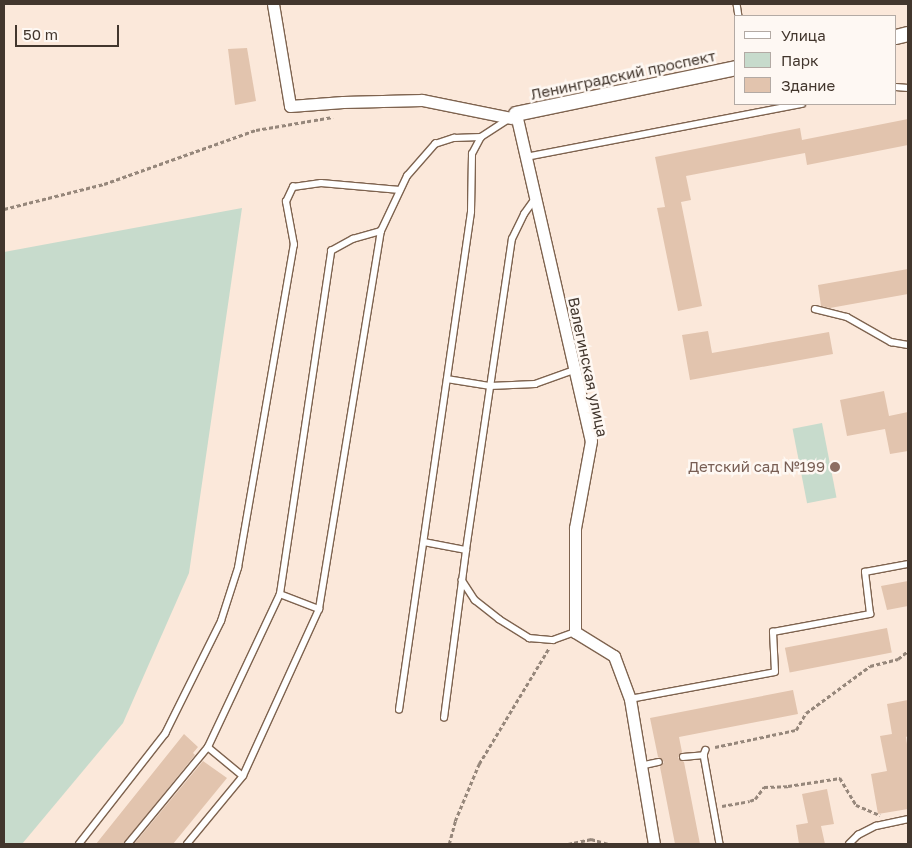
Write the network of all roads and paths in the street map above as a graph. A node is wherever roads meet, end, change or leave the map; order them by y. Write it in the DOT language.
graph roads {
  1 [pos="273,4"];
  2 [pos="734,68"];
  3 [pos="797,105"];
  4 [pos="340,115"];
  5 [pos="513,116"];
  6 [pos="481,138"];
  7 [pos="526,157"];
  8 [pos="400,190"];
  9 [pos="535,198"];
  10 [pos="4,208"];
  11 [pos="381,231"];
  12 [pos="815,309"];
  13 [pos="908,345"];
  14 [pos="574,370"];
  15 [pos="447,379"];
  16 [pos="490,386"];
  17 [pos="424,542"];
  18 [pos="466,550"];
  19 [pos="908,564"];
  20 [pos="462,580"];
  21 [pos="280,594"];
  22 [pos="319,609"];
  23 [pos="575,632"];
  24 [pos="553,640"];
  25 [pos="908,651"];
  26 [pos="630,699"];
  27 [pos="399,710"];
  28 [pos="444,718"];
  29 [pos="208,747"];
  30 [pos="705,752"];
  31 [pos="683,757"];
  32 [pos="659,762"];
  33 [pos="640,766"];
  34 [pos="243,776"];
  35 [pos="714,808"];
  36 [pos="908,819"];
  37 [pos="896,822"];
  38 [pos="79,844"];
  39 [pos="128,844"];
  40 [pos="187,844"];
  41 [pos="449,844"];
  42 [pos="568,844"];
  43 [pos="608,844"];
  44 [pos="654,844"];
  45 [pos="720,844"];
  46 [pos="849,844"];
  1 -- 5 [label="street"];
  2 -- 5 [label="street, Ленинградский проспект"];
  3 -- 7 [label="lane"];
  4 -- 10 [label="path"];
  5 -- 6 [label="lane"];
  5 -- 7 [label="street, Валегинская улица"];
  6 -- 8 [label="lane"];
  6 -- 15 [label="lane"];
  7 -- 9 [label="street, Валегинская улица"];
  8 -- 11 [label="lane"];
  8 -- 38 [label="lane"];
  9 -- 14 [label="street, Валегинская улица"];
  9 -- 16 [label="lane"];
  11 -- 21 [label="lane"];
  11 -- 22 [label="lane"];
  12 -- 13 [label="lane"];
  14 -- 16 [label="lane"];
  14 -- 23 [label="street, Валегинская улица"];
  15 -- 16 [label="lane"];
  15 -- 17 [label="lane"];
  16 -- 18 [label="lane"];
  17 -- 18 [label="lane"];
  17 -- 27 [label="lane"];
  18 -- 20 [label="lane"];
  19 -- 26 [label="lane"];
  20 -- 24 [label="lane"];
  20 -- 28 [label="lane"];
  21 -- 22 [label="lane"];
  21 -- 29 [label="lane"];
  22 -- 34 [label="lane"];
  23 -- 24 [label="lane"];
  23 -- 26 [label="street"];
  24 -- 41 [label="path"];
  25 -- 30 [label="path"];
  26 -- 33 [label="street"];
  29 -- 34 [label="lane"];
  29 -- 39 [label="lane"];
  30 -- 31 [label="lane"];
  30 -- 35 [label="lane"];
  32 -- 33 [label="lane"];
  33 -- 44 [label="street"];
  34 -- 40 [label="lane"];
  35 -- 37 [label="path"];
  35 -- 45 [label="lane"];
  36 -- 37 [label="lane"];
  37 -- 46 [label="lane"];
  42 -- 43 [label="path"];
}
